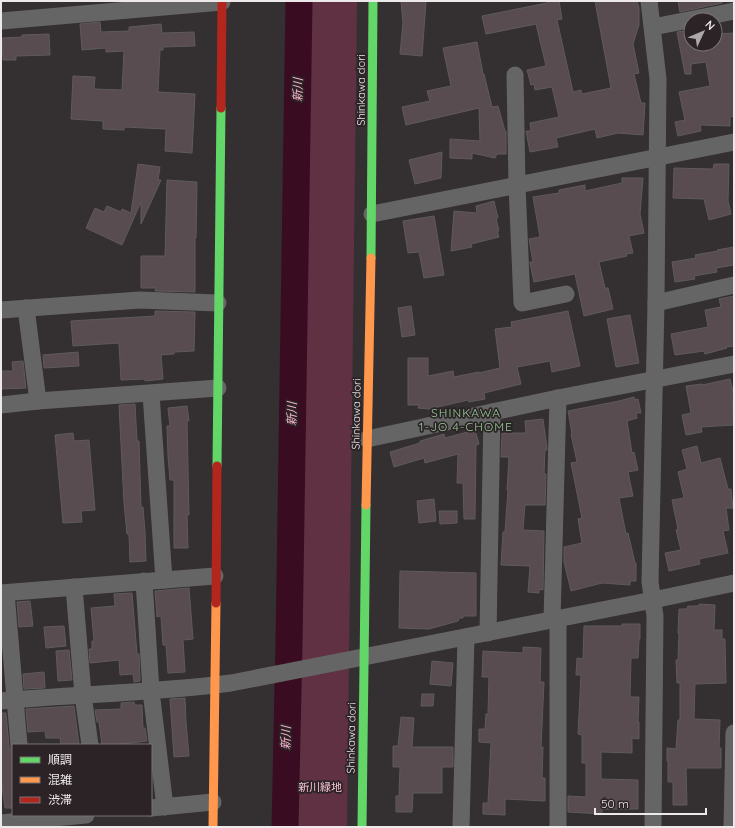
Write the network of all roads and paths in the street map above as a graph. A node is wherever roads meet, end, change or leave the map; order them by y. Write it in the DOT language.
graph roads {
  1 [pos="373,1"];
  2 [pos="649,1"];
  3 [pos="222,2"];
  4 [pos="132,5"];
  5 [pos="734,11"];
  6 [pos="1,21"];
  7 [pos="653,27"];
  8 [pos="515,75"];
  9 [pos="734,142"];
  10 [pos="658,157"];
  11 [pos="517,185"];
  12 [pos="372,214"];
  13 [pos="734,285"];
  14 [pos="566,294"];
  15 [pos="218,303"];
  16 [pos="656,303"];
  17 [pos="26,308"];
  18 [pos="1,310"];
  19 [pos="734,364"];
  20 [pos="654,380"];
  21 [pos="218,388"];
  22 [pos="151,394"];
  23 [pos="558,398"];
  24 [pos="38,401"];
  25 [pos="1,405"];
  26 [pos="492,412"];
  27 [pos="367,439"];
  28 [pos="215,576"];
  29 [pos="164,580"];
  30 [pos="144,581"];
  31 [pos="734,583"];
  32 [pos="74,587"];
  33 [pos="3,593"];
  34 [pos="653,600"];
  35 [pos="555,619"];
  36 [pos="488,633"];
  37 [pos="466,637"];
  38 [pos="364,657"];
  39 [pos="214,685"];
  40 [pos="151,691"];
  41 [pos="84,695"];
  42 [pos="8,700"];
  43 [pos="734,733"];
  44 [pos="19,744"];
  45 [pos="90,744"];
  46 [pos="213,802"];
  47 [pos="158,808"];
  48 [pos="26,818"];
  49 [pos="79,819"];
  50 [pos="1,824"];
  51 [pos="213,827"];
  52 [pos="362,827"];
  53 [pos="461,827"];
  54 [pos="558,827"];
  55 [pos="653,827"];
  56 [pos="732,827"];
  1 -- 12 [label="street, Shinkawa dori"];
  2 -- 7 [label="street"];
  3 -- 4 [label="street"];
  3 -- 15 [label="street"];
  4 -- 6 [label="street"];
  5 -- 7 [label="street"];
  7 -- 10 [label="street"];
  8 -- 11 [label="street"];
  9 -- 10 [label="street"];
  10 -- 11 [label="street"];
  10 -- 16 [label="street"];
  11 -- 12 [label="street"];
  11 -- 14 [label="street"];
  12 -- 27 [label="street, Shinkawa dori"];
  13 -- 16 [label="street"];
  15 -- 17 [label="street"];
  15 -- 21 [label="street"];
  16 -- 20 [label="street"];
  17 -- 18 [label="street"];
  17 -- 24 [label="street"];
  19 -- 20 [label="street"];
  20 -- 23 [label="street"];
  20 -- 34 [label="street"];
  21 -- 22 [label="street"];
  21 -- 28 [label="street"];
  22 -- 24 [label="street"];
  22 -- 29 [label="street"];
  23 -- 26 [label="street"];
  23 -- 35 [label="street"];
  24 -- 25 [label="street"];
  26 -- 27 [label="street"];
  26 -- 36 [label="street"];
  27 -- 38 [label="street, Shinkawa dori"];
  28 -- 29 [label="street"];
  28 -- 39 [label="street"];
  29 -- 30 [label="street"];
  30 -- 32 [label="street"];
  30 -- 40 [label="street"];
  31 -- 34 [label="street"];
  32 -- 33 [label="street"];
  32 -- 41 [label="street"];
  33 -- 42 [label="street"];
  34 -- 35 [label="street"];
  34 -- 55 [label="street"];
  35 -- 36 [label="street"];
  35 -- 54 [label="street"];
  36 -- 37 [label="street"];
  37 -- 38 [label="street"];
  37 -- 53 [label="street"];
  38 -- 39 [label="street"];
  38 -- 52 [label="street, Shinkawa dori"];
  39 -- 40 [label="street"];
  39 -- 46 [label="street"];
  40 -- 41 [label="street"];
  40 -- 47 [label="street"];
  41 -- 42 [label="street"];
  41 -- 45 [label="street"];
  42 -- 44 [label="street"];
  43 -- 56 [label="street"];
  46 -- 47 [label="street"];
  46 -- 51 [label="street"];
  48 -- 49 [label="street"];
  48 -- 50 [label="street"];
}
